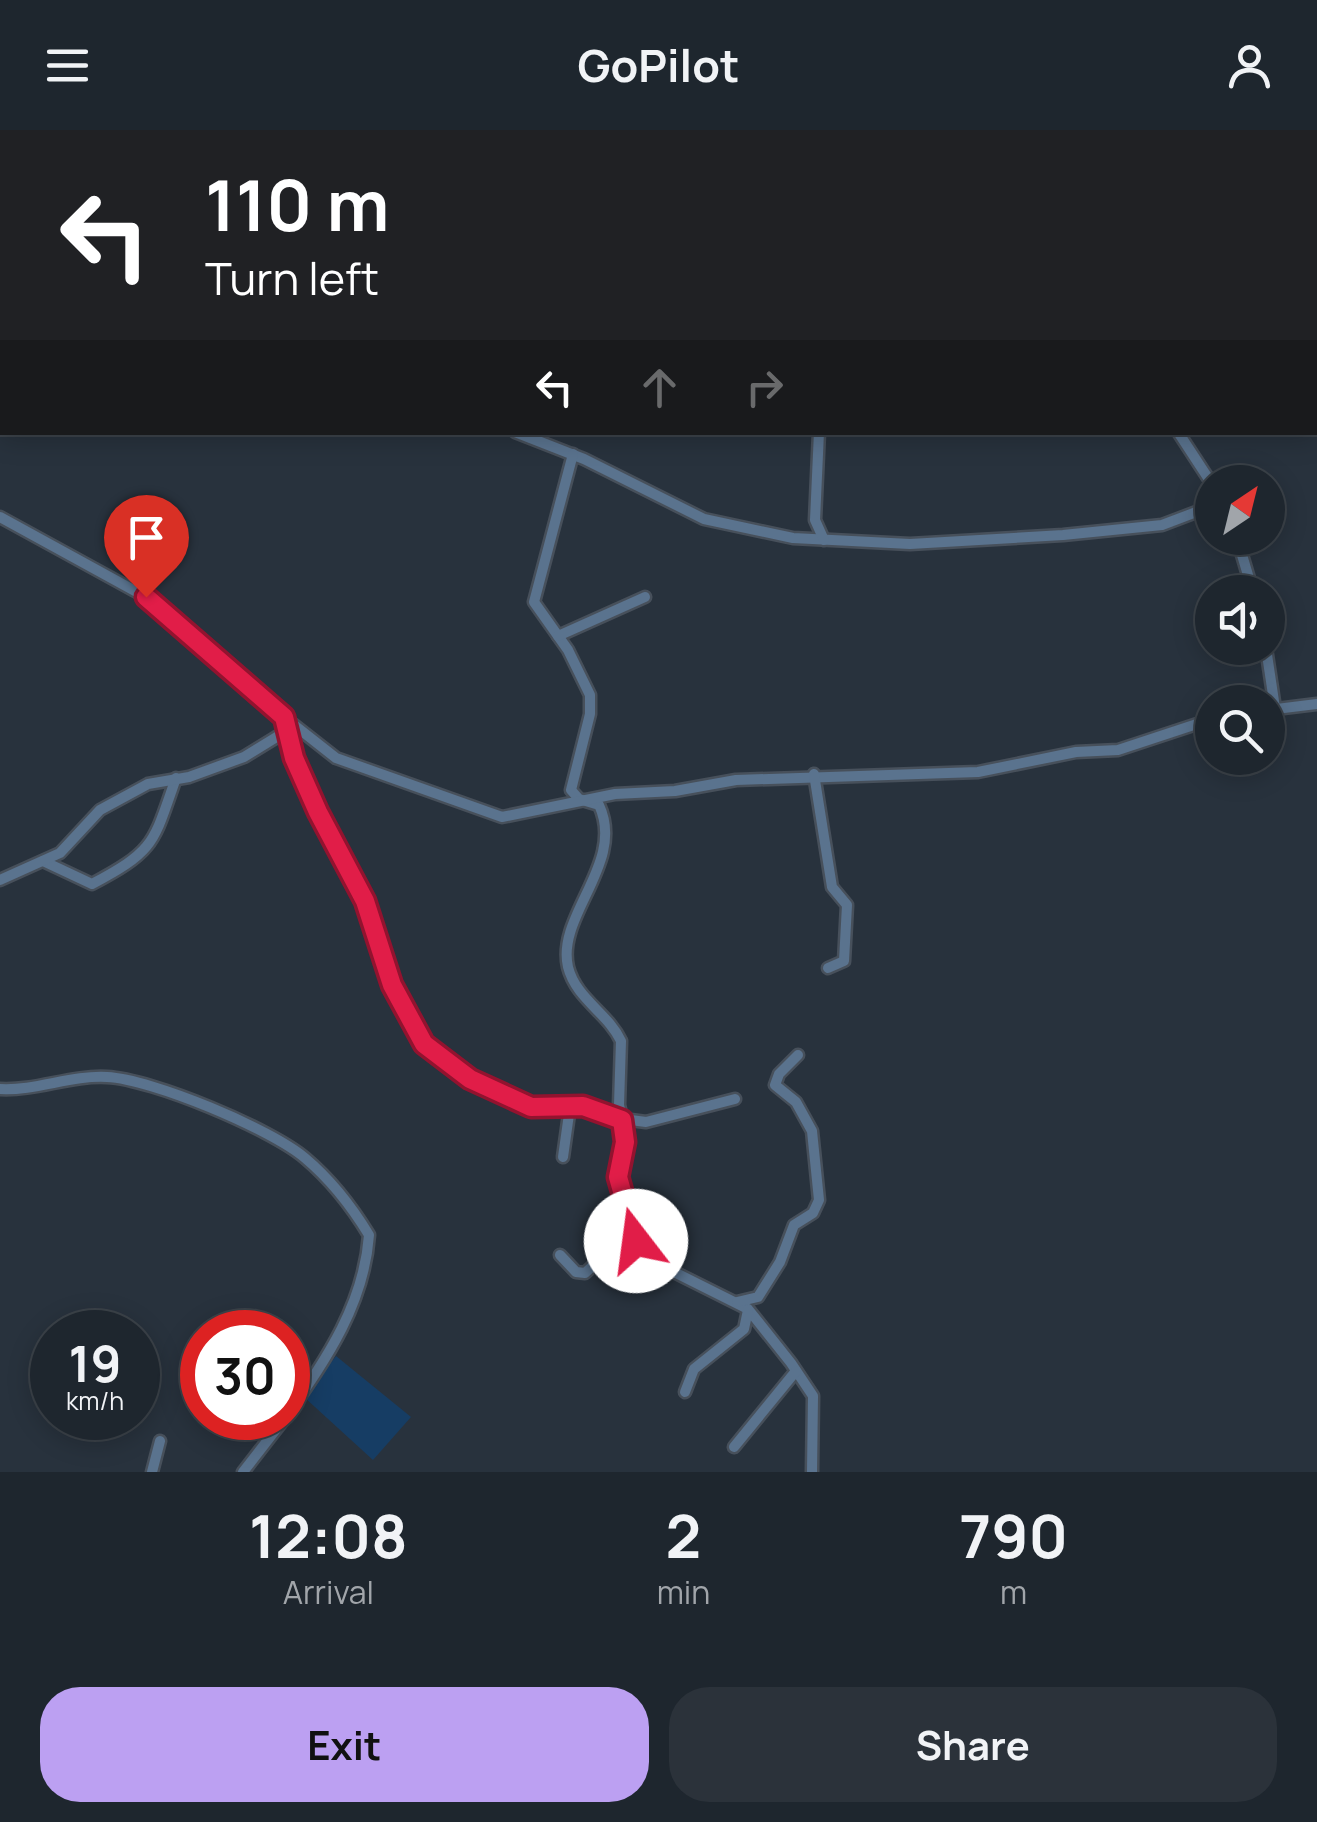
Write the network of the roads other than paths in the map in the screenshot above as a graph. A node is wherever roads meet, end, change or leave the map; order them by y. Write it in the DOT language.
graph roads {
  1 [pos="523,435"];
  2 [pos="820,435"];
  3 [pos="1180,435"];
  4 [pos="573,454"];
  5 [pos="1200,465"];
  6 [pos="1195,512"];
  7 [pos="0,517"];
  8 [pos="824,540"];
  9 [pos="644,598"];
  10 [pos="558,636"];
  11 [pos="1317,704"];
  12 [pos="1285,707"];
  13 [pos="284,717"];
  14 [pos="1195,725"];
  15 [pos="288,730"];
  16 [pos="814,774"];
  17 [pos="176,778"];
  18 [pos="583,801"];
  19 [pos="43,861"];
  20 [pos="0,880"];
  21 [pos="828,968"];
  22 [pos="798,1055"];
  23 [pos="0,1089"];
  24 [pos="735,1099"];
  25 [pos="570,1107"];
  26 [pos="622,1120"];
  27 [pos="562,1157"];
  28 [pos="636,1241"];
  29 [pos="560,1255"];
  30 [pos="736,1302"];
  31 [pos="748,1310"];
  32 [pos="796,1371"];
  33 [pos="310,1382"];
  34 [pos="685,1392"];
  35 [pos="268,1440"];
  36 [pos="160,1441"];
  37 [pos="734,1447"];
  38 [pos="152,1472"];
  39 [pos="244,1472"];
  40 [pos="812,1472"];
  1 -- 4 [label="street"];
  2 -- 8 [label="street"];
  3 -- 5 [label="street"];
  4 -- 8 [label="street"];
  4 -- 10 [label="street"];
  6 -- 8 [label="street"];
  7 -- 13 [label="street"];
  9 -- 10 [label="street"];
  10 -- 18 [label="street"];
  11 -- 12 [label="street"];
  13 -- 15 [label="street"];
  13 -- 18 [label="street"];
  14 -- 16 [label="street"];
  15 -- 17 [label="street"];
  15 -- 25 [label="street"];
  16 -- 18 [label="street"];
  16 -- 21 [label="street"];
  17 -- 19 [label="street"];
  17 -- 19 [label="street"];
  18 -- 26 [label="street"];
  19 -- 20 [label="street"];
  22 -- 30 [label="street"];
  23 -- 33 [label="street"];
  24 -- 26 [label="street"];
  25 -- 26 [label="street"];
  25 -- 27 [label="street"];
  26 -- 28 [label="street"];
  28 -- 29 [label="street"];
  28 -- 30 [label="street"];
  30 -- 31 [label="street"];
  31 -- 32 [label="street"];
  31 -- 34 [label="street"];
  32 -- 37 [label="street"];
  32 -- 40 [label="street"];
  35 -- 39 [label="street"];
  36 -- 38 [label="street"];
}
